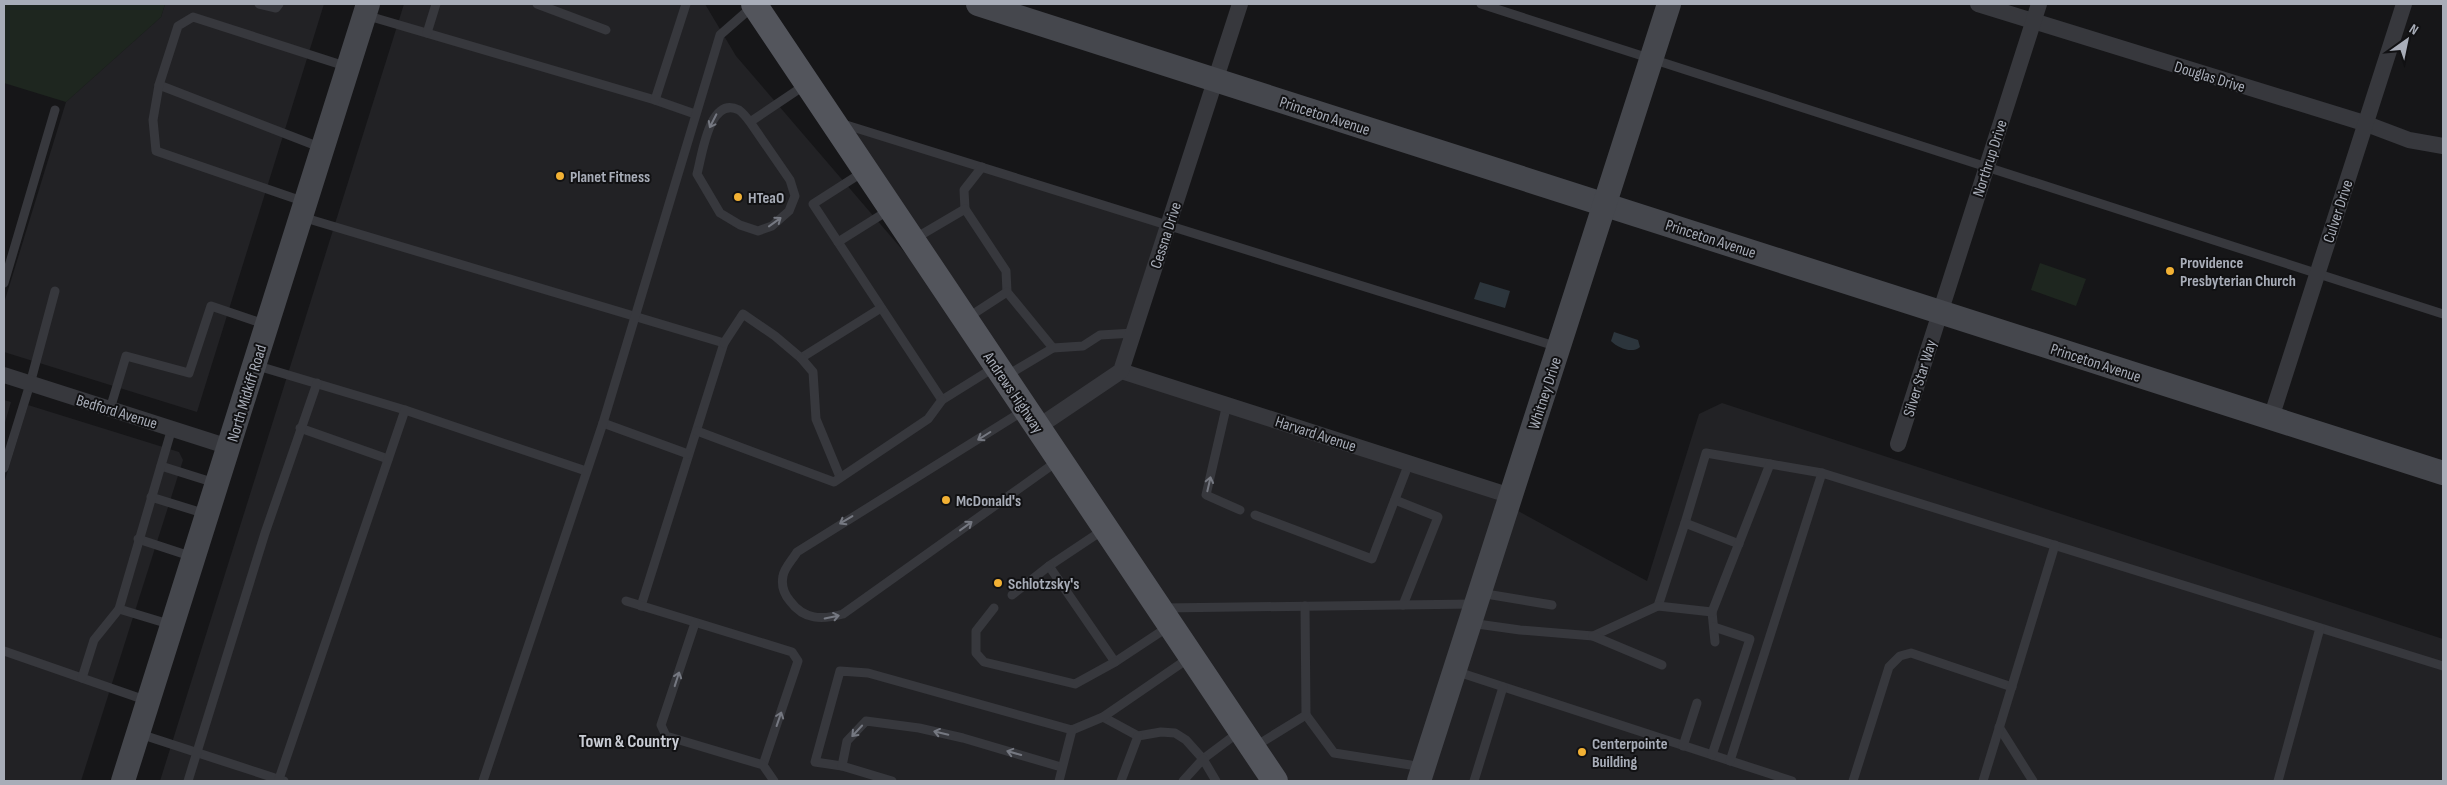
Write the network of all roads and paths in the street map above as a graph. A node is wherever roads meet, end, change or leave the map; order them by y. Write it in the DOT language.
graph roads {
  1 [pos="259,4"];
  2 [pos="279,4"];
  3 [pos="436,4"];
  4 [pos="538,4"];
  5 [pos="686,4"];
  6 [pos="755,4"];
  7 [pos="978,4"];
  8 [pos="1240,4"];
  9 [pos="1481,4"];
  10 [pos="1669,4"];
  11 [pos="1978,4"];
  12 [pos="2039,4"];
  13 [pos="2404,4"];
  14 [pos="367,10"];
  15 [pos="2034,22"];
  16 [pos="606,30"];
  17 [pos="427,34"];
  18 [pos="1651,59"];
  19 [pos="348,67"];
  20 [pos="1216,80"];
  21 [pos="808,84"];
  22 [pos="159,85"];
  23 [pos="655,100"];
  24 [pos="55,110"];
  25 [pos="695,114"];
  26 [pos="832,121"];
  27 [pos="750,122"];
  28 [pos="2364,123"];
  29 [pos="2443,146"];
  30 [pos="323,148"];
  31 [pos="982,167"];
  32 [pos="1986,167"];
  33 [pos="865,170"];
  34 [pos="1604,204"];
  35 [pos="891,208"];
  36 [pos="304,209"];
  37 [pos="965,209"];
  38 [pos="1168,225"];
  39 [pos="912,240"];
  40 [pos="838,242"];
  41 [pos="2317,273"];
  42 [pos="4,282"];
  43 [pos="55,291"];
  44 [pos="1007,292"];
  45 [pos="882,308"];
  46 [pos="1939,312"];
  47 [pos="2443,314"];
  48 [pos="635,318"];
  49 [pos="965,319"];
  50 [pos="268,325"];
  51 [pos="1134,333"];
  52 [pos="724,343"];
  53 [pos="1559,347"];
  54 [pos="1053,348"];
  55 [pos="801,358"];
  56 [pos="255,365"];
  57 [pos="1000,371"];
  58 [pos="1122,371"];
  59 [pos="4,375"];
  60 [pos="317,383"];
  61 [pos="30,384"];
  62 [pos="942,400"];
  63 [pos="1227,404"];
  64 [pos="110,409"];
  65 [pos="405,410"];
  66 [pos="1032,418"];
  67 [pos="2271,418"];
  68 [pos="603,423"];
  69 [pos="172,428"];
  70 [pos="300,428"];
  71 [pos="697,431"];
  72 [pos="1898,444"];
  73 [pos="229,447"];
  74 [pos="688,454"];
  75 [pos="388,459"];
  76 [pos="1060,460"];
  77 [pos="1409,463"];
  78 [pos="1770,464"];
  79 [pos="161,466"];
  80 [pos="4,468"];
  81 [pos="586,470"];
  82 [pos="1822,473"];
  83 [pos="2443,473"];
  84 [pos="840,477"];
  85 [pos="218,484"];
  86 [pos="1511,496"];
  87 [pos="151,497"];
  88 [pos="1395,500"];
  89 [pos="1240,510"];
  90 [pos="208,515"];
  91 [pos="1255,516"];
  92 [pos="1685,523"];
  93 [pos="1105,528"];
  94 [pos="138,539"];
  95 [pos="1739,544"];
  96 [pos="2055,546"];
  97 [pos="194,557"];
  98 [pos="1049,566"];
  99 [pos="1012,595"];
  100 [pos="626,601"];
  101 [pos="1403,605"];
  102 [pos="1552,605"];
  103 [pos="642,606"];
  104 [pos="1305,606"];
  105 [pos="1658,606"];
  106 [pos="1476,607"];
  107 [pos="994,608"];
  108 [pos="119,609"];
  109 [pos="1712,612"];
  110 [pos="1165,617"];
  111 [pos="695,623"];
  112 [pos="172,625"];
  113 [pos="1714,627"];
  114 [pos="2320,628"];
  115 [pos="1594,636"];
  116 [pos="1715,642"];
  117 [pos="4,651"];
  118 [pos="1191,656"];
  119 [pos="1115,662"];
  120 [pos="1662,665"];
  121 [pos="2443,666"];
  122 [pos="1455,670"];
  123 [pos="82,678"];
  124 [pos="1503,687"];
  125 [pos="2012,687"];
  126 [pos="149,701"];
  127 [pos="1696,703"];
  128 [pos="1306,715"];
  129 [pos="1103,717"];
  130 [pos="1999,727"];
  131 [pos="1072,730"];
  132 [pos="138,733"];
  133 [pos="1138,736"];
  134 [pos="1247,739"];
  135 [pos="1683,746"];
  136 [pos="196,752"];
  137 [pos="1712,755"];
  138 [pos="1203,759"];
  139 [pos="1730,761"];
  140 [pos="763,765"];
  141 [pos="842,766"];
  142 [pos="1061,767"];
  143 [pos="1422,774"];
  144 [pos="255,777"];
  145 [pos="282,780"];
  146 [pos="123,781"];
  147 [pos="188,781"];
  148 [pos="483,781"];
  149 [pos="774,781"];
  150 [pos="892,781"];
  151 [pos="1059,781"];
  152 [pos="1121,781"];
  153 [pos="1183,781"];
  154 [pos="1216,781"];
  155 [pos="1275,781"];
  156 [pos="1474,781"];
  157 [pos="1792,781"];
  158 [pos="1853,781"];
  159 [pos="1983,781"];
  160 [pos="2033,781"];
  161 [pos="2278,781"];
  1 -- 2 [label="lane"];
  3 -- 17 [label="lane"];
  4 -- 16 [label="lane"];
  5 -- 23 [label="lane"];
  6 -- 21 [label="main road, Andrews Highway"];
  6 -- 25 [label="lane"];
  7 -- 20 [label="street, Princeton Avenue"];
  8 -- 20 [label="street, Cessna Drive"];
  9 -- 18 [label="lane"];
  10 -- 18 [label="street, Whitney Drive"];
  11 -- 15 [label="street, Douglas Drive"];
  12 -- 15 [label="street, Northrup Drive"];
  13 -- 28 [label="street, Culver Drive"];
  14 -- 17 [label="lane"];
  14 -- 19 [label="street, North Midkiff Road"];
  15 -- 28 [label="street, Douglas Drive"];
  15 -- 32 [label="street, Northrup Drive"];
  17 -- 23 [label="lane"];
  18 -- 32 [label="lane"];
  18 -- 34 [label="street, Whitney Drive"];
  19 -- 22 [label="lane"];
  19 -- 30 [label="street, North Midkiff Road"];
  20 -- 34 [label="street, Princeton Avenue"];
  20 -- 38 [label="street, Cessna Drive"];
  21 -- 26 [label="main road, Andrews Highway"];
  21 -- 27 [label="lane"];
  22 -- 30 [label="lane"];
  22 -- 36 [label="lane"];
  23 -- 25 [label="lane"];
  24 -- 42 [label="lane"];
  25 -- 48 [label="lane"];
  26 -- 31 [label="lane"];
  26 -- 33 [label="main road, Andrews Highway"];
  27 -- 27 [label="lane, one-way"];
  28 -- 29 [label="street, Douglas Drive"];
  28 -- 41 [label="street, Culver Drive"];
  30 -- 36 [label="street, North Midkiff Road"];
  31 -- 37 [label="lane"];
  31 -- 38 [label="lane"];
  32 -- 41 [label="lane"];
  32 -- 46 [label="street, Northrup Drive"];
  33 -- 35 [label="main road, Andrews Highway"];
  33 -- 40 [label="lane"];
  34 -- 46 [label="street, Princeton Avenue"];
  34 -- 53 [label="street, Whitney Drive"];
  35 -- 39 [label="main road, Andrews Highway"];
  35 -- 40 [label="lane"];
  36 -- 48 [label="lane"];
  36 -- 50 [label="street, North Midkiff Road"];
  37 -- 39 [label="lane"];
  37 -- 44 [label="lane"];
  38 -- 51 [label="street, Cessna Drive"];
  38 -- 53 [label="lane"];
  39 -- 49 [label="main road, Andrews Highway"];
  40 -- 45 [label="lane"];
  41 -- 47 [label="lane"];
  41 -- 67 [label="street, Culver Drive"];
  43 -- 61 [label="lane"];
  44 -- 49 [label="lane"];
  44 -- 54 [label="lane"];
  45 -- 55 [label="lane"];
  45 -- 62 [label="lane"];
  46 -- 67 [label="street, Princeton Avenue"];
  46 -- 72 [label="street, Silver Star Way"];
  48 -- 52 [label="lane"];
  48 -- 68 [label="lane"];
  49 -- 57 [label="main road, Andrews Highway"];
  50 -- 56 [label="street, North Midkiff Road"];
  50 -- 64 [label="lane"];
  51 -- 54 [label="lane"];
  51 -- 58 [label="street, Cessna Drive"];
  52 -- 55 [label="lane"];
  52 -- 71 [label="lane"];
  53 -- 86 [label="street, Whitney Drive"];
  54 -- 57 [label="lane"];
  55 -- 84 [label="lane"];
  56 -- 60 [label="lane"];
  56 -- 73 [label="street, North Midkiff Road"];
  57 -- 62 [label="lane"];
  57 -- 66 [label="main road, Andrews Highway"];
  58 -- 63 [label="street, Harvard Avenue"];
  58 -- 66 [label="street"];
  59 -- 61 [label="street, Bedford Avenue"];
  60 -- 65 [label="lane"];
  60 -- 70 [label="lane"];
  61 -- 64 [label="street, Bedford Avenue"];
  61 -- 80 [label="lane"];
  62 -- 84 [label="lane"];
  63 -- 77 [label="street, Harvard Avenue"];
  89 -- 63 [label="lane, one-way"];
  64 -- 69 [label="street, Bedford Avenue"];
  65 -- 75 [label="lane"];
  65 -- 81 [label="lane"];
  66 -- 76 [label="main road, Andrews Highway"];
  66 -- 76 [label="lane, one-way"];
  67 -- 83 [label="street, Princeton Avenue"];
  68 -- 74 [label="lane"];
  68 -- 81 [label="lane"];
  69 -- 73 [label="street, Bedford Avenue"];
  69 -- 79 [label="lane"];
  70 -- 75 [label="lane"];
  70 -- 136 [label="lane"];
  71 -- 74 [label="lane"];
  71 -- 84 [label="lane"];
  73 -- 85 [label="street, North Midkiff Road"];
  74 -- 103 [label="lane"];
  75 -- 145 [label="lane"];
  76 -- 93 [label="main road, Andrews Highway"];
  77 -- 86 [label="street, Harvard Avenue"];
  77 -- 88 [label="lane"];
  78 -- 82 [label="lane"];
  78 -- 92 [label="lane"];
  78 -- 95 [label="lane"];
  79 -- 85 [label="lane"];
  79 -- 87 [label="lane"];
  81 -- 148 [label="lane"];
  82 -- 96 [label="lane"];
  82 -- 139 [label="lane"];
  85 -- 90 [label="street, North Midkiff Road"];
  86 -- 106 [label="street, Whitney Drive"];
  87 -- 90 [label="lane"];
  87 -- 94 [label="lane"];
  88 -- 91 [label="lane"];
  88 -- 101 [label="lane"];
  90 -- 97 [label="street, North Midkiff Road"];
  92 -- 95 [label="lane"];
  92 -- 105 [label="lane"];
  93 -- 98 [label="lane"];
  93 -- 110 [label="main road, Andrews Highway"];
  94 -- 97 [label="lane"];
  94 -- 108 [label="lane"];
  95 -- 109 [label="lane"];
  96 -- 114 [label="lane"];
  96 -- 125 [label="lane"];
  97 -- 112 [label="street, North Midkiff Road"];
  98 -- 99 [label="lane"];
  98 -- 119 [label="lane"];
  100 -- 103 [label="lane"];
  101 -- 104 [label="lane"];
  101 -- 106 [label="lane"];
  102 -- 106 [label="lane"];
  103 -- 111 [label="lane"];
  104 -- 110 [label="lane"];
  104 -- 128 [label="lane"];
  105 -- 109 [label="lane"];
  105 -- 115 [label="lane"];
  106 -- 115 [label="lane"];
  106 -- 122 [label="street, Whitney Drive"];
  107 -- 119 [label="lane"];
  108 -- 112 [label="lane"];
  108 -- 123 [label="lane"];
  109 -- 113 [label="lane"];
  110 -- 118 [label="main road, Andrews Highway"];
  110 -- 119 [label="lane"];
  140 -- 111 [label="lane, one-way"];
  140 -- 111 [label="lane, one-way"];
  112 -- 126 [label="street, North Midkiff Road"];
  113 -- 116 [label="lane"];
  113 -- 137 [label="lane"];
  114 -- 121 [label="lane"];
  114 -- 161 [label="lane"];
  115 -- 120 [label="lane"];
  117 -- 123 [label="lane"];
  118 -- 129 [label="lane"];
  118 -- 134 [label="main road, Andrews Highway"];
  122 -- 124 [label="lane"];
  122 -- 143 [label="street, Whitney Drive"];
  123 -- 126 [label="lane"];
  124 -- 135 [label="lane"];
  124 -- 156 [label="lane"];
  125 -- 130 [label="lane"];
  125 -- 158 [label="lane"];
  126 -- 132 [label="street, North Midkiff Road"];
  127 -- 135 [label="lane"];
  128 -- 134 [label="lane"];
  128 -- 143 [label="lane"];
  129 -- 131 [label="lane"];
  129 -- 133 [label="lane"];
  130 -- 159 [label="lane"];
  130 -- 160 [label="lane"];
  131 -- 141 [label="lane"];
  131 -- 142 [label="lane"];
  132 -- 136 [label="lane"];
  132 -- 146 [label="street, North Midkiff Road"];
  133 -- 138 [label="lane"];
  133 -- 152 [label="lane"];
  134 -- 138 [label="lane"];
  134 -- 155 [label="main road, Andrews Highway"];
  135 -- 137 [label="lane"];
  136 -- 144 [label="lane"];
  136 -- 147 [label="lane"];
  137 -- 139 [label="lane"];
  138 -- 153 [label="lane"];
  138 -- 154 [label="lane"];
  139 -- 157 [label="lane"];
  140 -- 149 [label="lane"];
  142 -- 141 [label="lane, one-way"];
  141 -- 150 [label="lane"];
  142 -- 151 [label="lane"];
  144 -- 145 [label="lane"];
}
